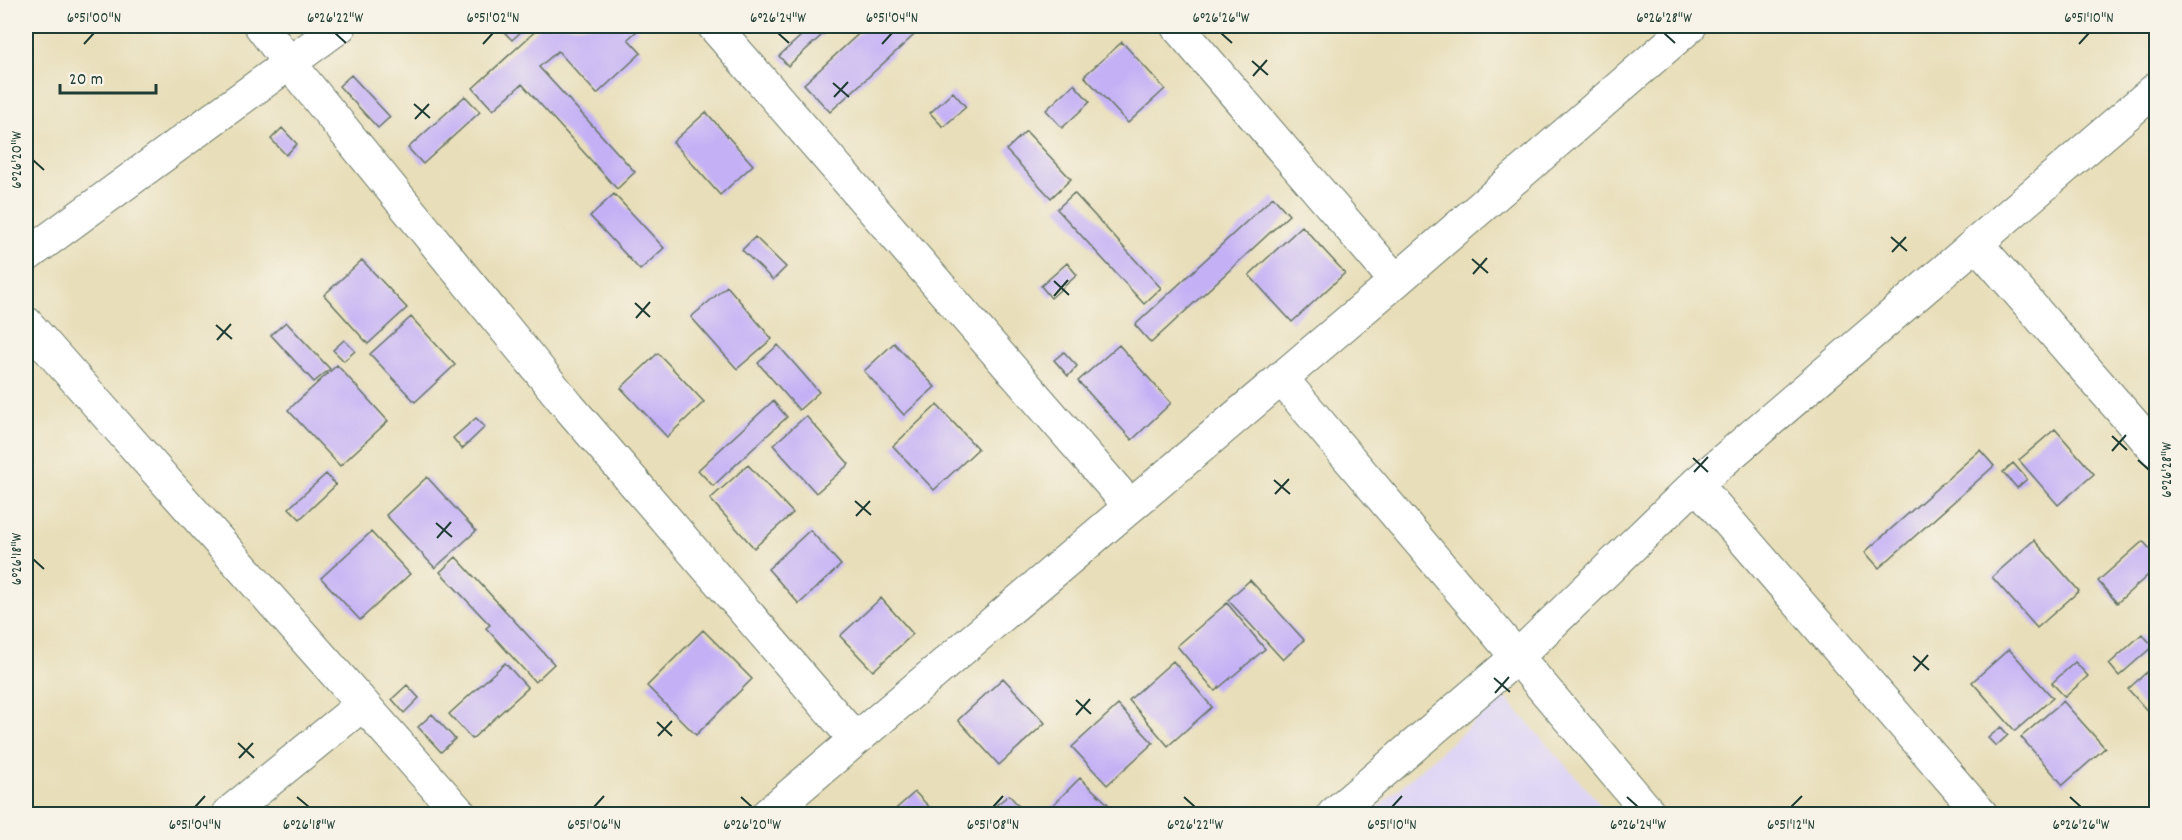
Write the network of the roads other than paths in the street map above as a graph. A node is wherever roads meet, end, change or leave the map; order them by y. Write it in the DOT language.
graph roads {
  1 [pos="261,26"];
  2 [pos="340,26"];
  3 [pos="714,26"];
  4 [pos="1177,26"];
  5 [pos="1690,26"];
  6 [pos="290,64"];
  7 [pos="2157,89"];
  8 [pos="1976,243"];
  9 [pos="26,256"];
  10 [pos="1396,281"];
  11 [pos="28,329"];
  12 [pos="1281,378"];
  13 [pos="2157,450"];
  14 [pos="1696,484"];
  15 [pos="1130,506"];
  16 [pos="1516,657"];
  17 [pos="363,704"];
  18 [pos="855,739"];
  19 [pos="228,814"];
  20 [pos="460,814"];
  21 [pos="768,814"];
  22 [pos="1334,814"];
  23 [pos="1650,814"];
  24 [pos="1981,814"];
  1 -- 6 [label="street"];
  2 -- 6 [label="street"];
  3 -- 15 [label="street"];
  4 -- 10 [label="street"];
  5 -- 10 [label="street"];
  6 -- 9 [label="street"];
  6 -- 18 [label="street"];
  7 -- 8 [label="street"];
  8 -- 13 [label="street"];
  8 -- 14 [label="street"];
  10 -- 12 [label="street"];
  11 -- 17 [label="street"];
  12 -- 15 [label="street"];
  12 -- 16 [label="street"];
  14 -- 16 [label="street"];
  14 -- 24 [label="street"];
  15 -- 18 [label="street"];
  16 -- 22 [label="street"];
  16 -- 23 [label="street"];
  17 -- 19 [label="street"];
  17 -- 20 [label="street"];
  18 -- 21 [label="street"];
}
